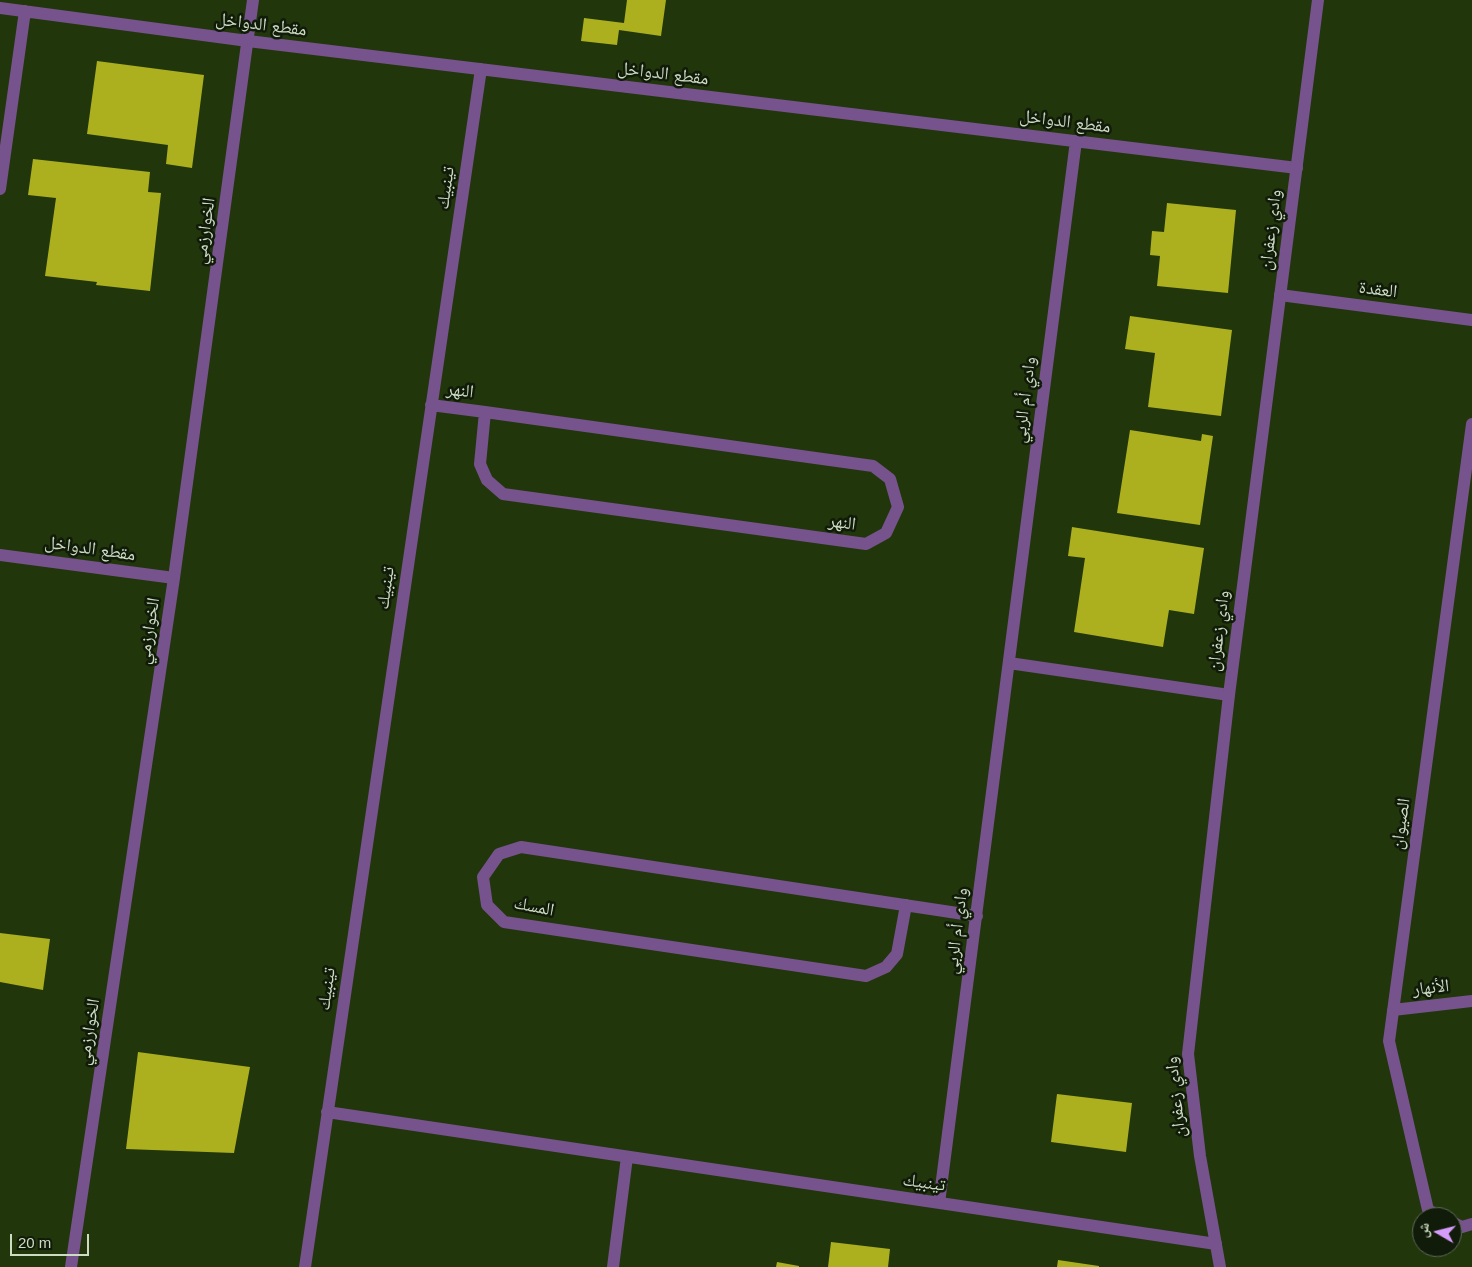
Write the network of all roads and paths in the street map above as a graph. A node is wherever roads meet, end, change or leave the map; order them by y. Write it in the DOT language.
graph roads {
  1 [pos="253,0"];
  2 [pos="1318,0"];
  3 [pos="0,8"];
  4 [pos="25,11"];
  5 [pos="248,41"];
  6 [pos="481,69"];
  7 [pos="1076,141"];
  8 [pos="1297,168"];
  9 [pos="0,189"];
  10 [pos="1280,295"];
  11 [pos="1472,320"];
  12 [pos="431,405"];
  13 [pos="485,412"];
  14 [pos="1472,424"];
  15 [pos="0,555"];
  16 [pos="174,578"];
  17 [pos="1009,663"];
  18 [pos="1229,695"];
  19 [pos="906,905"];
  20 [pos="977,916"];
  21 [pos="1472,1001"];
  22 [pos="1393,1010"];
  23 [pos="327,1112"];
  24 [pos="628,1157"];
  25 [pos="939,1202"];
  26 [pos="1427,1207"];
  27 [pos="1216,1244"];
  28 [pos="71,1267"];
  29 [pos="305,1267"];
  30 [pos="613,1267"];
  31 [pos="1220,1267"];
  1 -- 5 [label="street, الخوارزمي"];
  2 -- 8 [label="street, وادي زعفران"];
  3 -- 4 [label="street, مقطع الدواخل"];
  4 -- 5 [label="street, مقطع الدواخل"];
  4 -- 9 [label="street"];
  5 -- 6 [label="street, مقطع الدواخل"];
  5 -- 16 [label="street, الخوارزمي"];
  6 -- 7 [label="street, مقطع الدواخل"];
  6 -- 12 [label="street, تينبيك"];
  7 -- 8 [label="street, مقطع الدواخل"];
  7 -- 17 [label="street, وادي أم الربي"];
  8 -- 10 [label="street, وادي زعفران"];
  10 -- 11 [label="street, العقدة"];
  10 -- 18 [label="street, وادي زعفران"];
  12 -- 13 [label="street, النهر"];
  12 -- 23 [label="street, تينبيك"];
  13 -- 13 [label="street, النهر"];
  14 -- 22 [label="street, الصيوان"];
  15 -- 16 [label="street, مقطع الدواخل"];
  16 -- 28 [label="street, الخوارزمي"];
  17 -- 18 [label="street"];
  17 -- 20 [label="street, وادي أم الربي"];
  18 -- 27 [label="street, وادي زعفران"];
  19 -- 19 [label="street, المسك"];
  19 -- 20 [label="street, المسك"];
  20 -- 25 [label="street, وادي أم الربي"];
  21 -- 22 [label="street, الأنهار"];
  22 -- 26 [label="street, الصيوان"];
  23 -- 24 [label="street, تينبيك"];
  23 -- 29 [label="street, تينبيك"];
  24 -- 25 [label="street, تينبيك"];
  24 -- 30 [label="street"];
  25 -- 27 [label="street, تينبيك"];
  27 -- 31 [label="street, وادي زعفران"];
}
